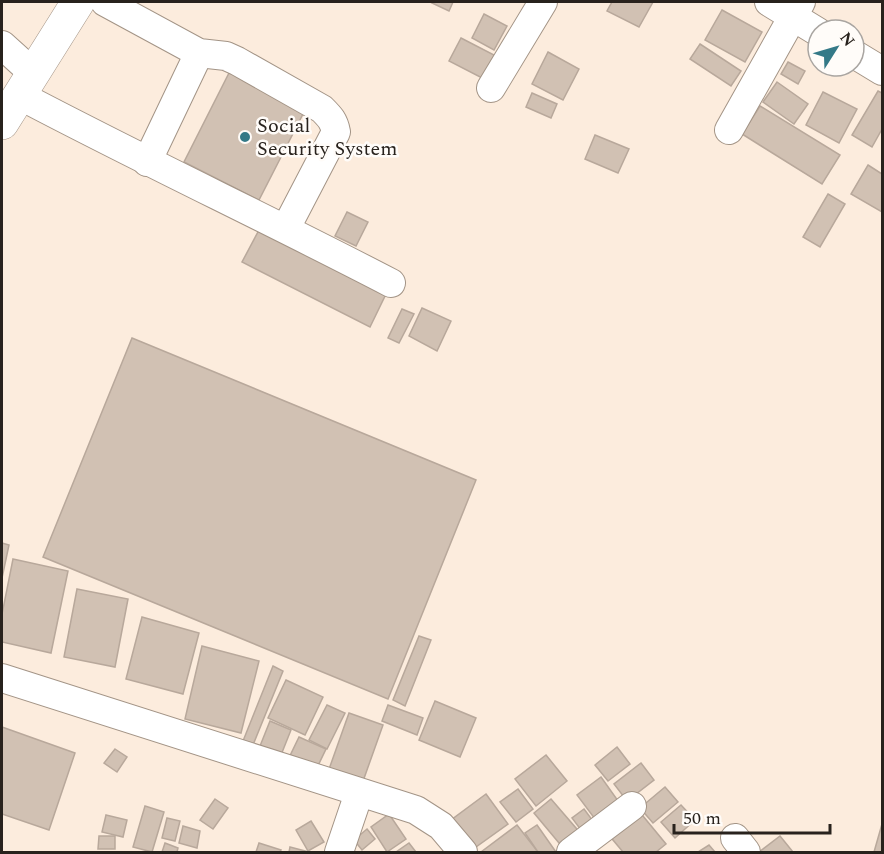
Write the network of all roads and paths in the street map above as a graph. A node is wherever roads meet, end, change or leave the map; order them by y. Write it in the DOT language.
graph roads {
  1 [pos="78,2"];
  2 [pos="105,2"];
  3 [pos="543,2"];
  4 [pos="788,6"];
  5 [pos="806,22"];
  6 [pos="2,45"];
  7 [pos="200,53"];
  8 [pos="866,61"];
  9 [pos="882,71"];
  10 [pos="26,84"];
  11 [pos="491,88"];
  12 [pos="2,123"];
  13 [pos="729,130"];
  14 [pos="147,162"];
  15 [pos="286,228"];
  16 [pos="391,283"];
  17 [pos="2,678"];
  18 [pos="359,793"];
  19 [pos="632,806"];
  20 [pos="604,843"];
  21 [pos="339,852"];
  22 [pos="463,852"];
  23 [pos="571,852"];
  1 -- 10 [label="main road"];
  2 -- 7 [label="street"];
  3 -- 11 [label="street"];
  4 -- 5 [label="street"];
  4 -- 13 [label="street"];
  6 -- 10 [label="street"];
  7 -- 14 [label="street"];
  7 -- 15 [label="street"];
  8 -- 9 [label="street"];
  10 -- 12 [label="main road"];
  10 -- 14 [label="street"];
  14 -- 15 [label="street"];
  15 -- 16 [label="street"];
  17 -- 18 [label="street"];
  18 -- 21 [label="street"];
  18 -- 22 [label="street"];
  19 -- 20 [label="street"];
  20 -- 23 [label="street"];
}
